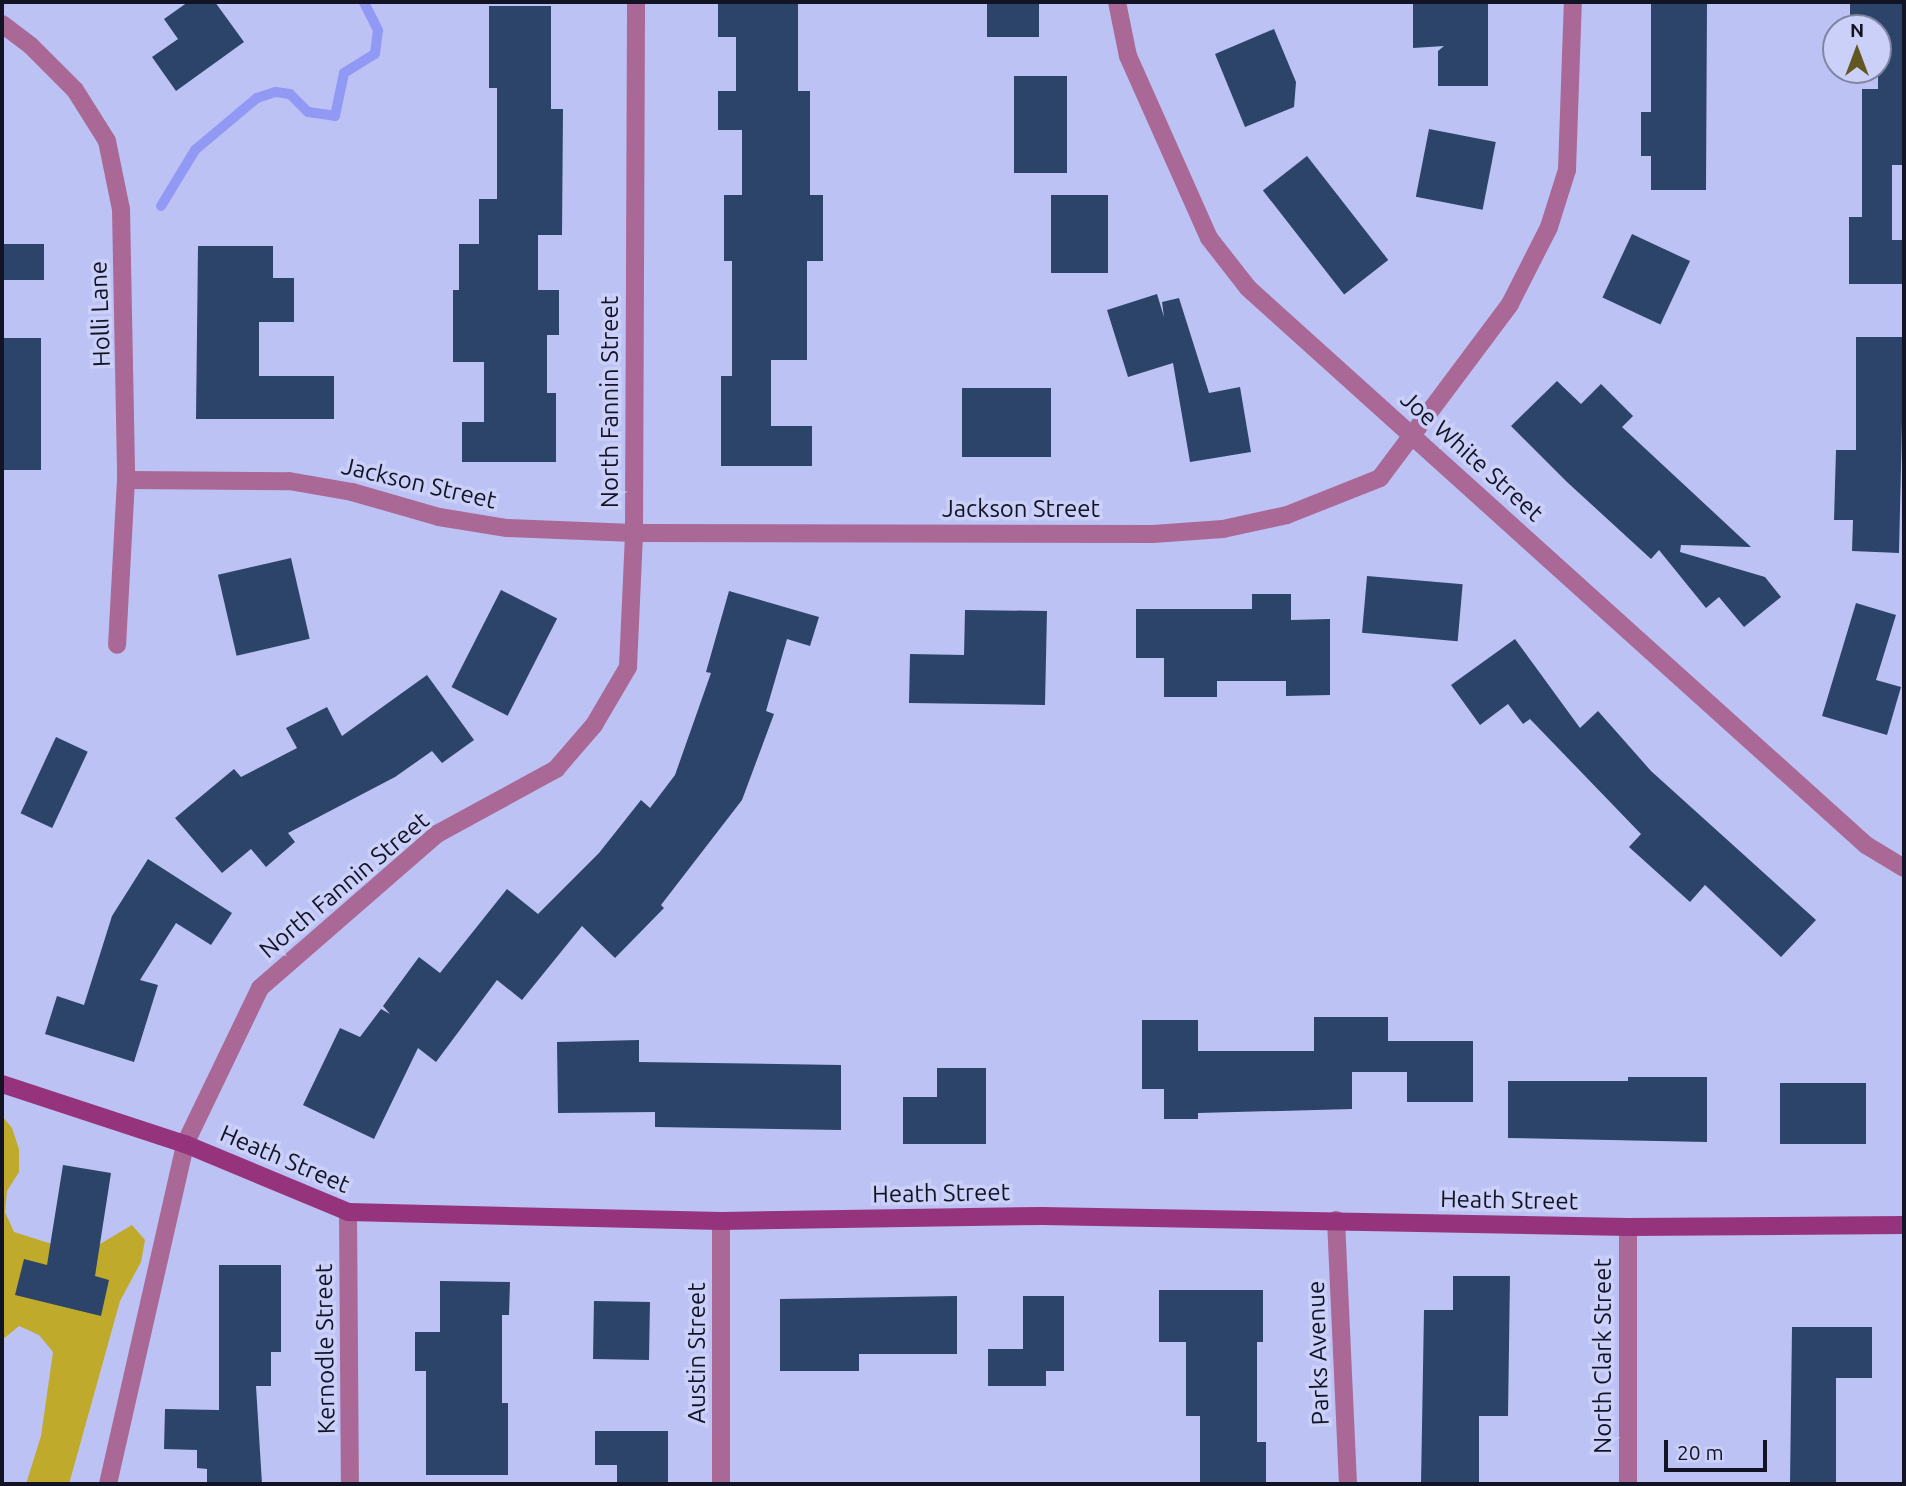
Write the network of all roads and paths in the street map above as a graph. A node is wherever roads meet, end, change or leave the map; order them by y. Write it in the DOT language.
graph roads {
  1 [pos="636,2"];
  2 [pos="1117,2"];
  3 [pos="1573,2"];
  4 [pos="2,24"];
  5 [pos="1414,436"];
  6 [pos="126,480"];
  7 [pos="634,533"];
  8 [pos="117,645"];
  9 [pos="1904,868"];
  10 [pos="2,1084"];
  11 [pos="185,1144"];
  12 [pos="348,1212"];
  13 [pos="1336,1220"];
  14 [pos="721,1222"];
  15 [pos="1904,1226"];
  16 [pos="1628,1227"];
  17 [pos="108,1484"];
  18 [pos="350,1484"];
  19 [pos="721,1484"];
  20 [pos="1348,1484"];
  21 [pos="1628,1484"];
  1 -- 7 [label="street, North Fannin Street"];
  2 -- 5 [label="street, Joe White Street"];
  3 -- 5 [label="street, Jackson Street"];
  4 -- 6 [label="street, Holli Lane"];
  5 -- 7 [label="street, Jackson Street"];
  5 -- 9 [label="street, Joe White Street"];
  6 -- 7 [label="street, Jackson Street"];
  6 -- 8 [label="street, Holli Lane"];
  7 -- 11 [label="street, North Fannin Street"];
  10 -- 11 [label="street, Heath Street"];
  11 -- 12 [label="street, Heath Street"];
  11 -- 17 [label="street, North Fannin Street"];
  12 -- 14 [label="street, Heath Street"];
  12 -- 18 [label="street, Kernodle Street"];
  13 -- 14 [label="street, Heath Street"];
  13 -- 16 [label="street, Heath Street"];
  13 -- 20 [label="street, Parks Avenue"];
  14 -- 19 [label="street, Austin Street"];
  15 -- 16 [label="street, Heath Street"];
  16 -- 21 [label="street, North Clark Street"];
}
